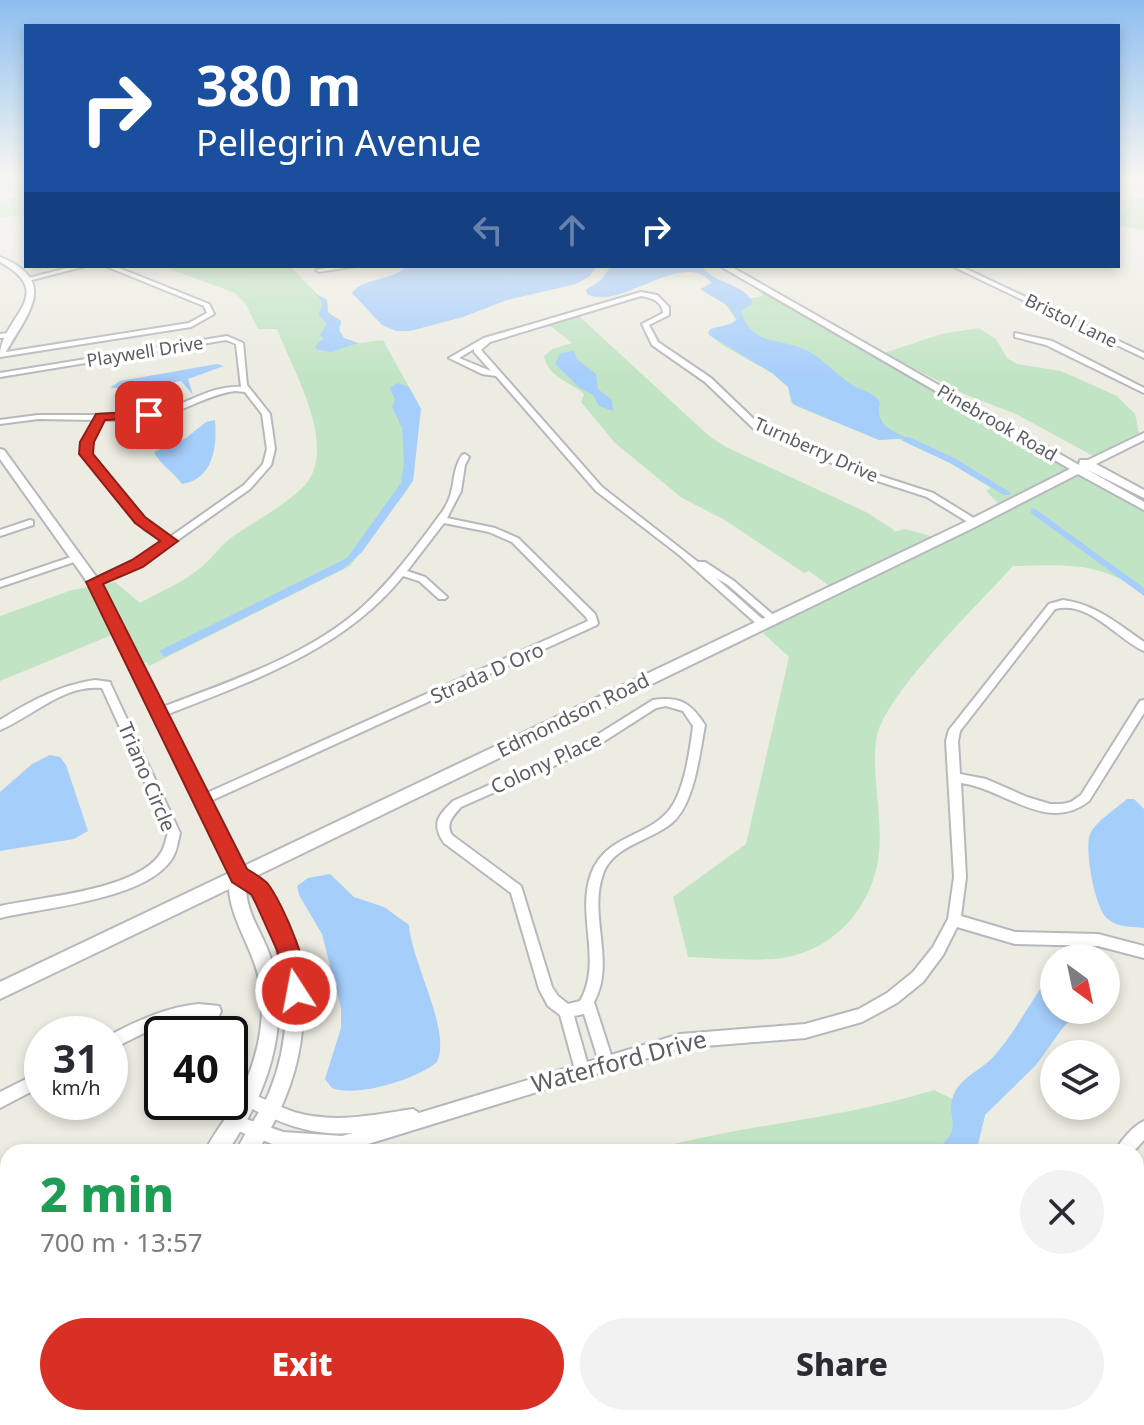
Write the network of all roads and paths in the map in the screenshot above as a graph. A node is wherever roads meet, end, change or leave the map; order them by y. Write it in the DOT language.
graph roads {
  1 [pos="0,259"];
  2 [pos="21,266"];
  3 [pos="75,268"];
  4 [pos="113,268"];
  5 [pos="336,268"];
  6 [pos="728,268"];
  7 [pos="959,268"];
  8 [pos="319,270"];
  9 [pos="28,279"];
  10 [pos="1018,335"];
  11 [pos="481,343"];
  12 [pos="2,344"];
  13 [pos="1144,356"];
  14 [pos="496,374"];
  15 [pos="0,375"];
  16 [pos="247,390"];
  17 [pos="1144,391"];
  18 [pos="101,416"];
  19 [pos="0,422"];
  20 [pos="1144,436"];
  21 [pos="465,457"];
  22 [pos="2,461"];
  23 [pos="1084,467"];
  24 [pos="1144,495"];
  25 [pos="1144,507"];
  26 [pos="440,519"];
  27 [pos="30,523"];
  28 [pos="971,524"];
  29 [pos="0,533"];
  30 [pos="170,541"];
  31 [pos="77,558"];
  32 [pos="402,573"];
  33 [pos="94,582"];
  34 [pos="0,584"];
  35 [pos="442,597"];
  36 [pos="768,622"];
  37 [pos="1144,647"];
  38 [pos="1144,704"];
  39 [pos="159,713"];
  40 [pos="0,726"];
  41 [pos="955,778"];
  42 [pos="202,800"];
  43 [pos="239,876"];
  44 [pos="0,912"];
  45 [pos="954,920"];
  46 [pos="1144,952"];
  47 [pos="289,953"];
  48 [pos="264,962"];
  49 [pos="0,991"];
  50 [pos="588,1004"];
  51 [pos="214,1011"];
  52 [pos="566,1011"];
  53 [pos="128,1034"];
  54 [pos="606,1062"];
  55 [pos="582,1069"];
  56 [pos="24,1087"];
  57 [pos="248,1096"];
  58 [pos="248,1099"];
  59 [pos="0,1100"];
  60 [pos="271,1110"];
  61 [pos="434,1114"];
  62 [pos="236,1120"];
  63 [pos="235,1123"];
  64 [pos="1144,1129"];
  65 [pos="259,1133"];
  66 [pos="221,1144"];
  67 [pos="251,1144"];
  68 [pos="1130,1144"];
  1 -- 2 [label="street"];
  2 -- 9 [label="street"];
  3 -- 9 [label="street"];
  4 -- 12 [label="street"];
  5 -- 8 [label="street"];
  6 -- 23 [label="street, Pinebrook Road"];
  7 -- 13 [label="street, Bristol Lane"];
  9 -- 12 [label="street"];
  10 -- 17 [label="street"];
  11 -- 14 [label="street"];
  11 -- 14 [label="street"];
  11 -- 28 [label="street, Turnberry Drive"];
  14 -- 36 [label="street"];
  15 -- 16 [label="street, Playwell Drive"];
  16 -- 18 [label="street"];
  16 -- 30 [label="street"];
  18 -- 19 [label="street"];
  18 -- 30 [label="street"];
  20 -- 23 [label="street, Edmondson Road"];
  21 -- 26 [label="street"];
  22 -- 31 [label="street"];
  23 -- 24 [label="street, Pinebrook Road"];
  23 -- 25 [label="street, Pinebrook Road"];
  23 -- 28 [label="street, Edmondson Road"];
  26 -- 32 [label="street"];
  26 -- 42 [label="street, Strada D Oro"];
  27 -- 29 [label="street"];
  28 -- 36 [label="street, Edmondson Road"];
  30 -- 33 [label="street"];
  31 -- 33 [label="street"];
  31 -- 34 [label="street"];
  32 -- 35 [label="street"];
  32 -- 39 [label="street"];
  33 -- 39 [label="street"];
  36 -- 43 [label="street, Edmondson Road"];
  37 -- 41 [label="street, Waterford Drive"];
  38 -- 41 [label="street"];
  39 -- 42 [label="street"];
  40 -- 44 [label="street, Triano Circle"];
  41 -- 45 [label="street, Waterford Drive"];
  42 -- 43 [label="street"];
  43 -- 47 [label="street"];
  43 -- 48 [label="street"];
  43 -- 49 [label="street, Edmondson Road"];
  45 -- 46 [label="street"];
  45 -- 54 [label="street, Waterford Drive"];
  47 -- 48 [label="street"];
  47 -- 60 [label="street"];
  48 -- 57 [label="street"];
  50 -- 52 [label="street"];
  50 -- 52 [label="street, Colony Place"];
  50 -- 54 [label="street, Colony Place"];
  51 -- 53 [label="street"];
  52 -- 55 [label="street, Colony Place"];
  54 -- 55 [label="street, Waterford Drive"];
  55 -- 61 [label="street, Waterford Drive"];
  56 -- 59 [label="street"];
  58 -- 60 [label="street, Waterford Drive"];
  60 -- 61 [label="street, Waterford Drive"];
  60 -- 65 [label="street"];
  61 -- 65 [label="street, Waterford Drive"];
  62 -- 63 [label="street"];
  63 -- 65 [label="street, Waterford Drive"];
  63 -- 66 [label="street"];
  64 -- 68 [label="street"];
  65 -- 67 [label="street"];
}
